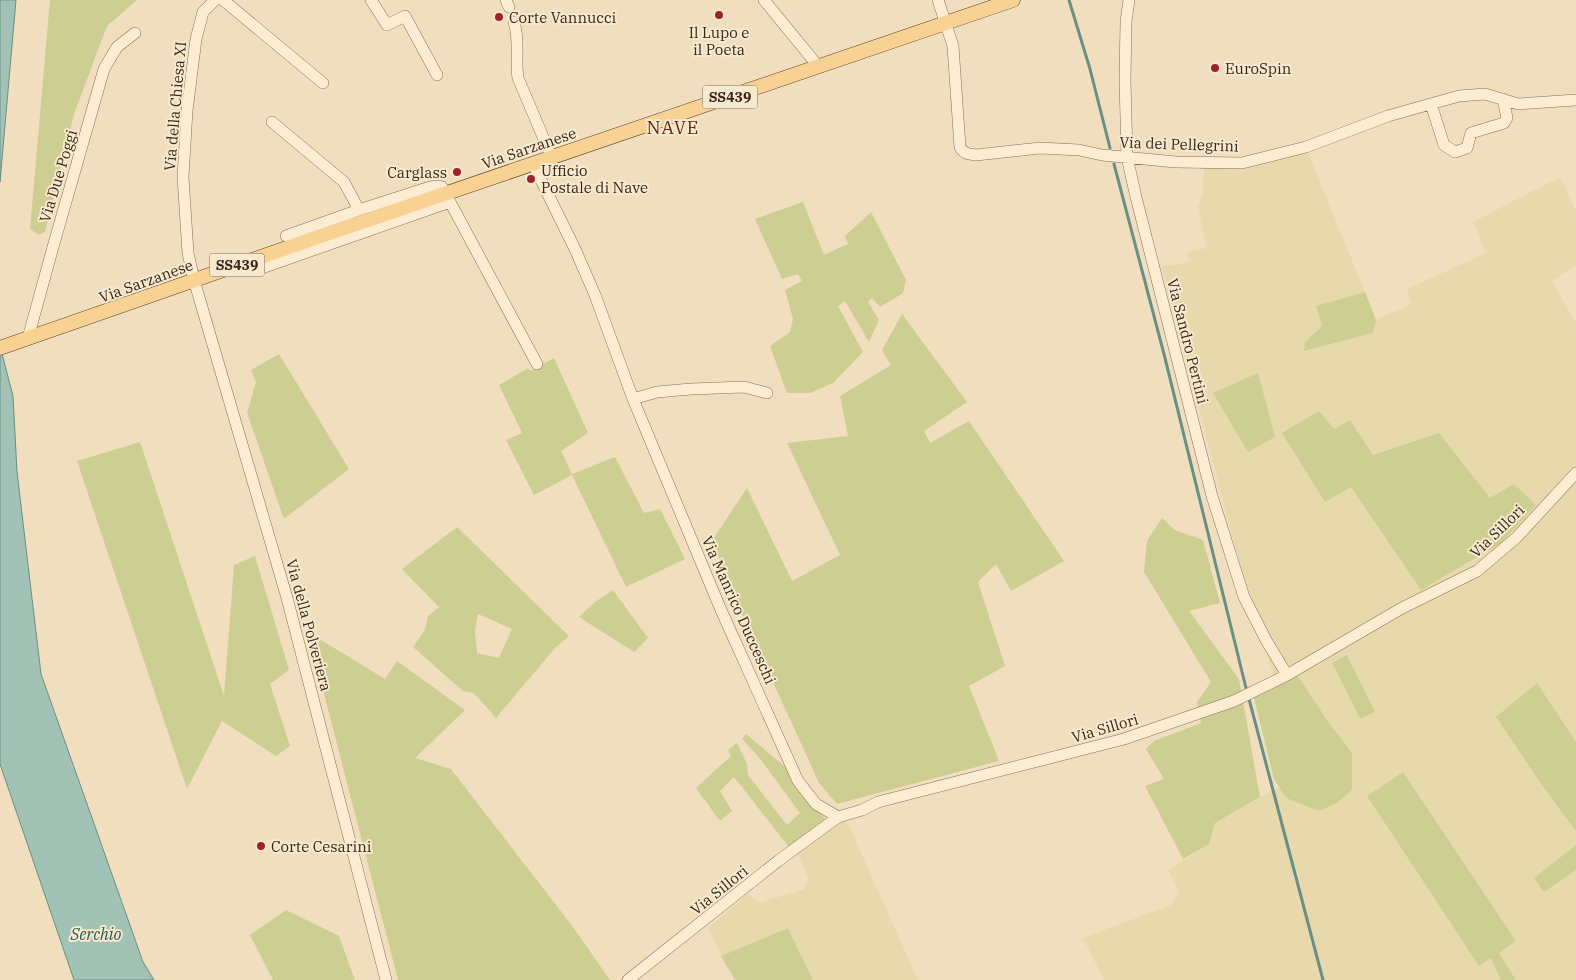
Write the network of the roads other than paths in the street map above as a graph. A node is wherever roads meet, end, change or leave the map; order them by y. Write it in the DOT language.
graph roads {
  1 [pos="215,0"];
  2 [pos="223,0"];
  3 [pos="371,0"];
  4 [pos="764,0"];
  5 [pos="938,0"];
  6 [pos="1012,0"];
  7 [pos="1130,0"];
  8 [pos="514,22"];
  9 [pos="946,22"];
  10 [pos="135,33"];
  11 [pos="818,66"];
  12 [pos="437,75"];
  13 [pos="323,83"];
  14 [pos="1503,99"];
  15 [pos="1576,100"];
  16 [pos="1431,104"];
  17 [pos="272,122"];
  18 [pos="552,158"];
  19 [pos="1127,158"];
  20 [pos="533,164"];
  21 [pos="448,198"];
  22 [pos="359,210"];
  23 [pos="286,236"];
  24 [pos="253,270"];
  25 [pos="194,280"];
  26 [pos="28,338"];
  27 [pos="0,348"];
  28 [pos="537,364"];
  29 [pos="767,393"];
  30 [pos="633,399"];
  31 [pos="1576,473"];
  32 [pos="1288,675"];
  33 [pos="838,817"];
  34 [pos="386,980"];
  35 [pos="628,980"];
  1 -- 25 [label="street, Via della Chiesa XI"];
  2 -- 13 [label="street"];
  3 -- 12 [label="street"];
  4 -- 11 [label="street"];
  5 -- 9 [label="street"];
  6 -- 9 [label="main road, Via Sarzanese / SS439"];
  7 -- 19 [label="street, Via Sandro Pertini"];
  8 -- 18 [label="street"];
  9 -- 11 [label="main road, Via Sarzanese / SS439"];
  9 -- 19 [label="street, Via dei Pellegrini"];
  10 -- 26 [label="street, Via Due Poggi"];
  11 -- 18 [label="main road, Via Sarzanese / SS439"];
  14 -- 15 [label="street, Via dei Pellegrini"];
  14 -- 16 [label="street, Via dei Pellegrini"];
  14 -- 16 [label="street"];
  16 -- 19 [label="street, Via dei Pellegrini"];
  17 -- 22 [label="street"];
  18 -- 20 [label="main road, Via Sarzanese / SS439"];
  19 -- 32 [label="street, Via Sandro Pertini"];
  20 -- 21 [label="main road, Via Sarzanese / SS439"];
  20 -- 30 [label="street, Via Manrico Ducceschi"];
  21 -- 22 [label="street"];
  21 -- 24 [label="street"];
  21 -- 25 [label="main road, Via Sarzanese / SS439"];
  21 -- 28 [label="street"];
  22 -- 23 [label="street"];
  25 -- 26 [label="main road, Via Sarzanese / SS439"];
  25 -- 34 [label="street, Via della Polveriera"];
  26 -- 27 [label="main road, SS439"];
  29 -- 30 [label="street"];
  30 -- 33 [label="street, Via Manrico Ducceschi"];
  31 -- 32 [label="street, Via Sillori"];
  32 -- 33 [label="street, Via Sillori"];
  33 -- 35 [label="street, Via Sillori"];
}
